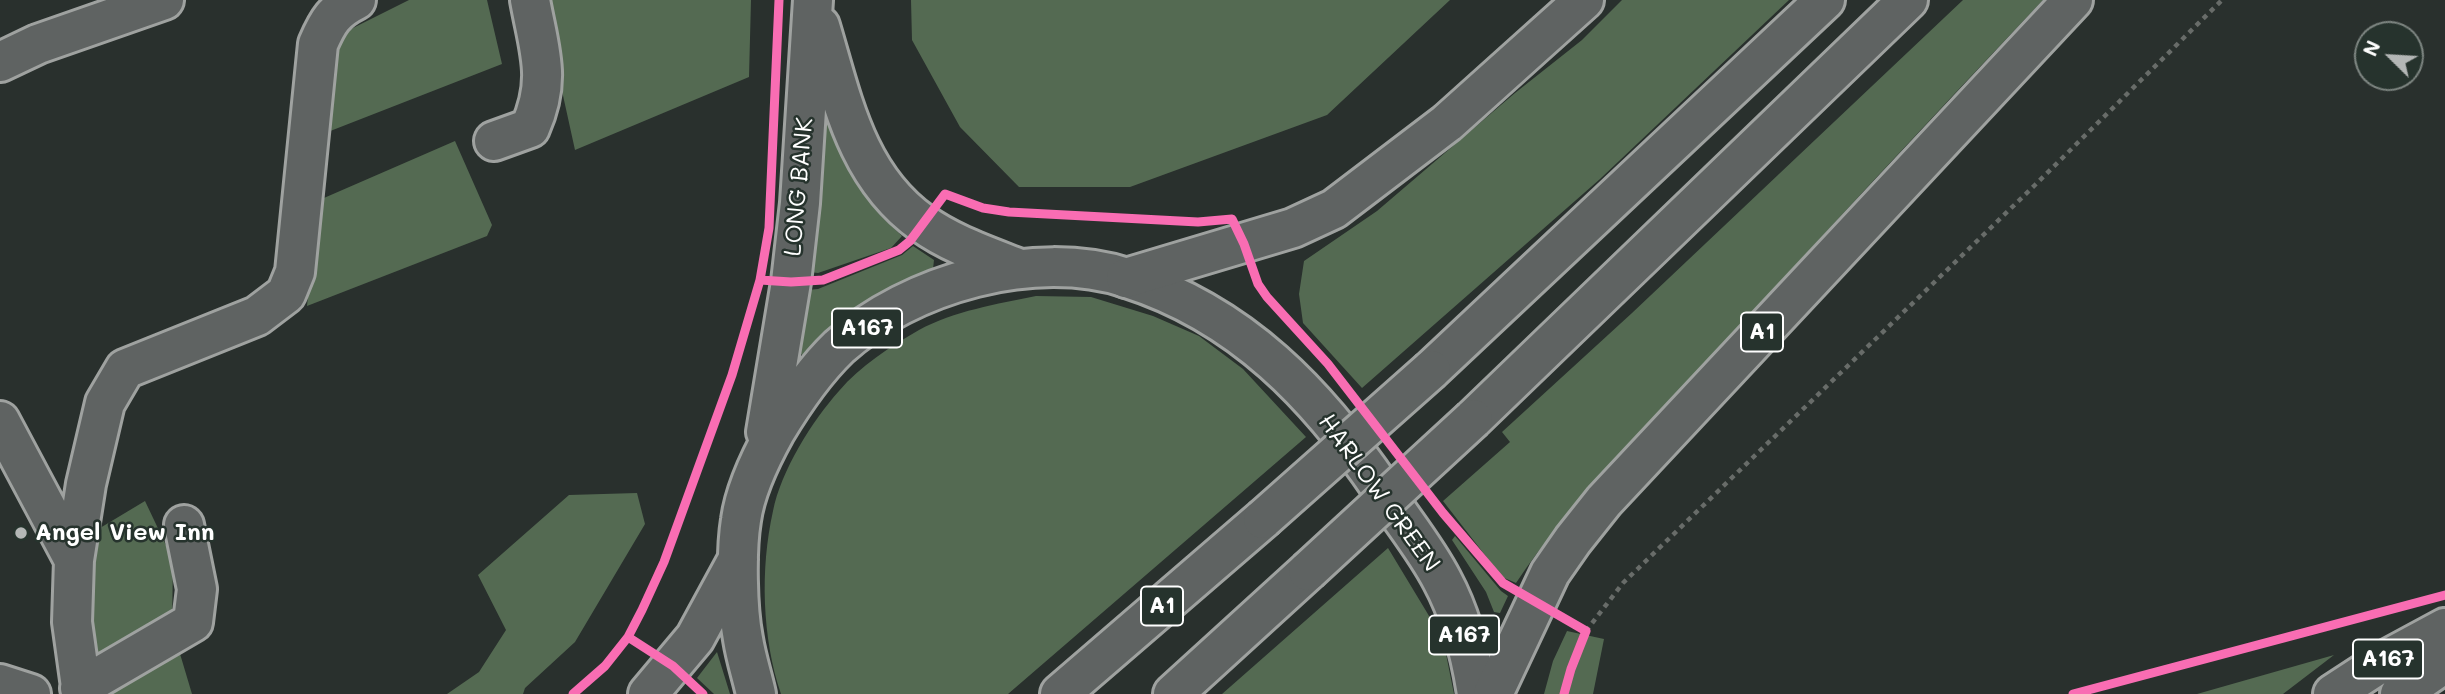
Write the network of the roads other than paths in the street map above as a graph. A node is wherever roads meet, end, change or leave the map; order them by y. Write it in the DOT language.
graph roads {
  1 [pos="164,0"];
  2 [pos="530,0"];
  3 [pos="813,0"];
  4 [pos="1584,0"];
  5 [pos="1825,0"];
  6 [pos="1908,0"];
  7 [pos="2073,0"];
  8 [pos="347,2"];
  9 [pos="0,62"];
  10 [pos="494,141"];
  11 [pos="1020,269"];
  12 [pos="1126,278"];
  13 [pos="0,421"];
  14 [pos="763,455"];
  15 [pos="184,525"];
  16 [pos="738,559"];
  17 [pos="74,560"];
  18 [pos="2445,628"];
  19 [pos="2445,663"];
  20 [pos="0,684"];
  21 [pos="81,691"];
  22 [pos="31,694"];
  23 [pos="648,694"];
  24 [pos="757,694"];
  25 [pos="1060,694"];
  26 [pos="1172,694"];
  27 [pos="1477,694"];
  28 [pos="1493,694"];
  29 [pos="2333,694"];
  30 [pos="2400,694"];
  1 -- 9 [label="main road"];
  2 -- 10 [label="main road"];
  3 -- 11 [label="main road, LONG BANK"];
  3 -- 14 [label="main road, LONG BANK"];
  4 -- 12 [label="main road"];
  5 -- 25 [label="main road, A1, bridge"];
  6 -- 26 [label="main road, bridge"];
  7 -- 28 [label="main road, A1"];
  8 -- 17 [label="main road"];
  11 -- 12 [label="main road, HARLOW GREEN / A167"];
  11 -- 14 [label="main road, HARLOW GREEN / A167"];
  12 -- 27 [label="main road, HARLOW GREEN / A167"];
  13 -- 17 [label="main road"];
  14 -- 16 [label="main road, HARLOW GREEN / A167"];
  15 -- 21 [label="main road"];
  16 -- 23 [label="main road, A167"];
  16 -- 24 [label="main road, HARLOW GREEN / A167"];
  17 -- 21 [label="main road"];
  18 -- 29 [label="main road, A167"];
  19 -- 30 [label="main road, A167"];
  20 -- 22 [label="main road"];
}
